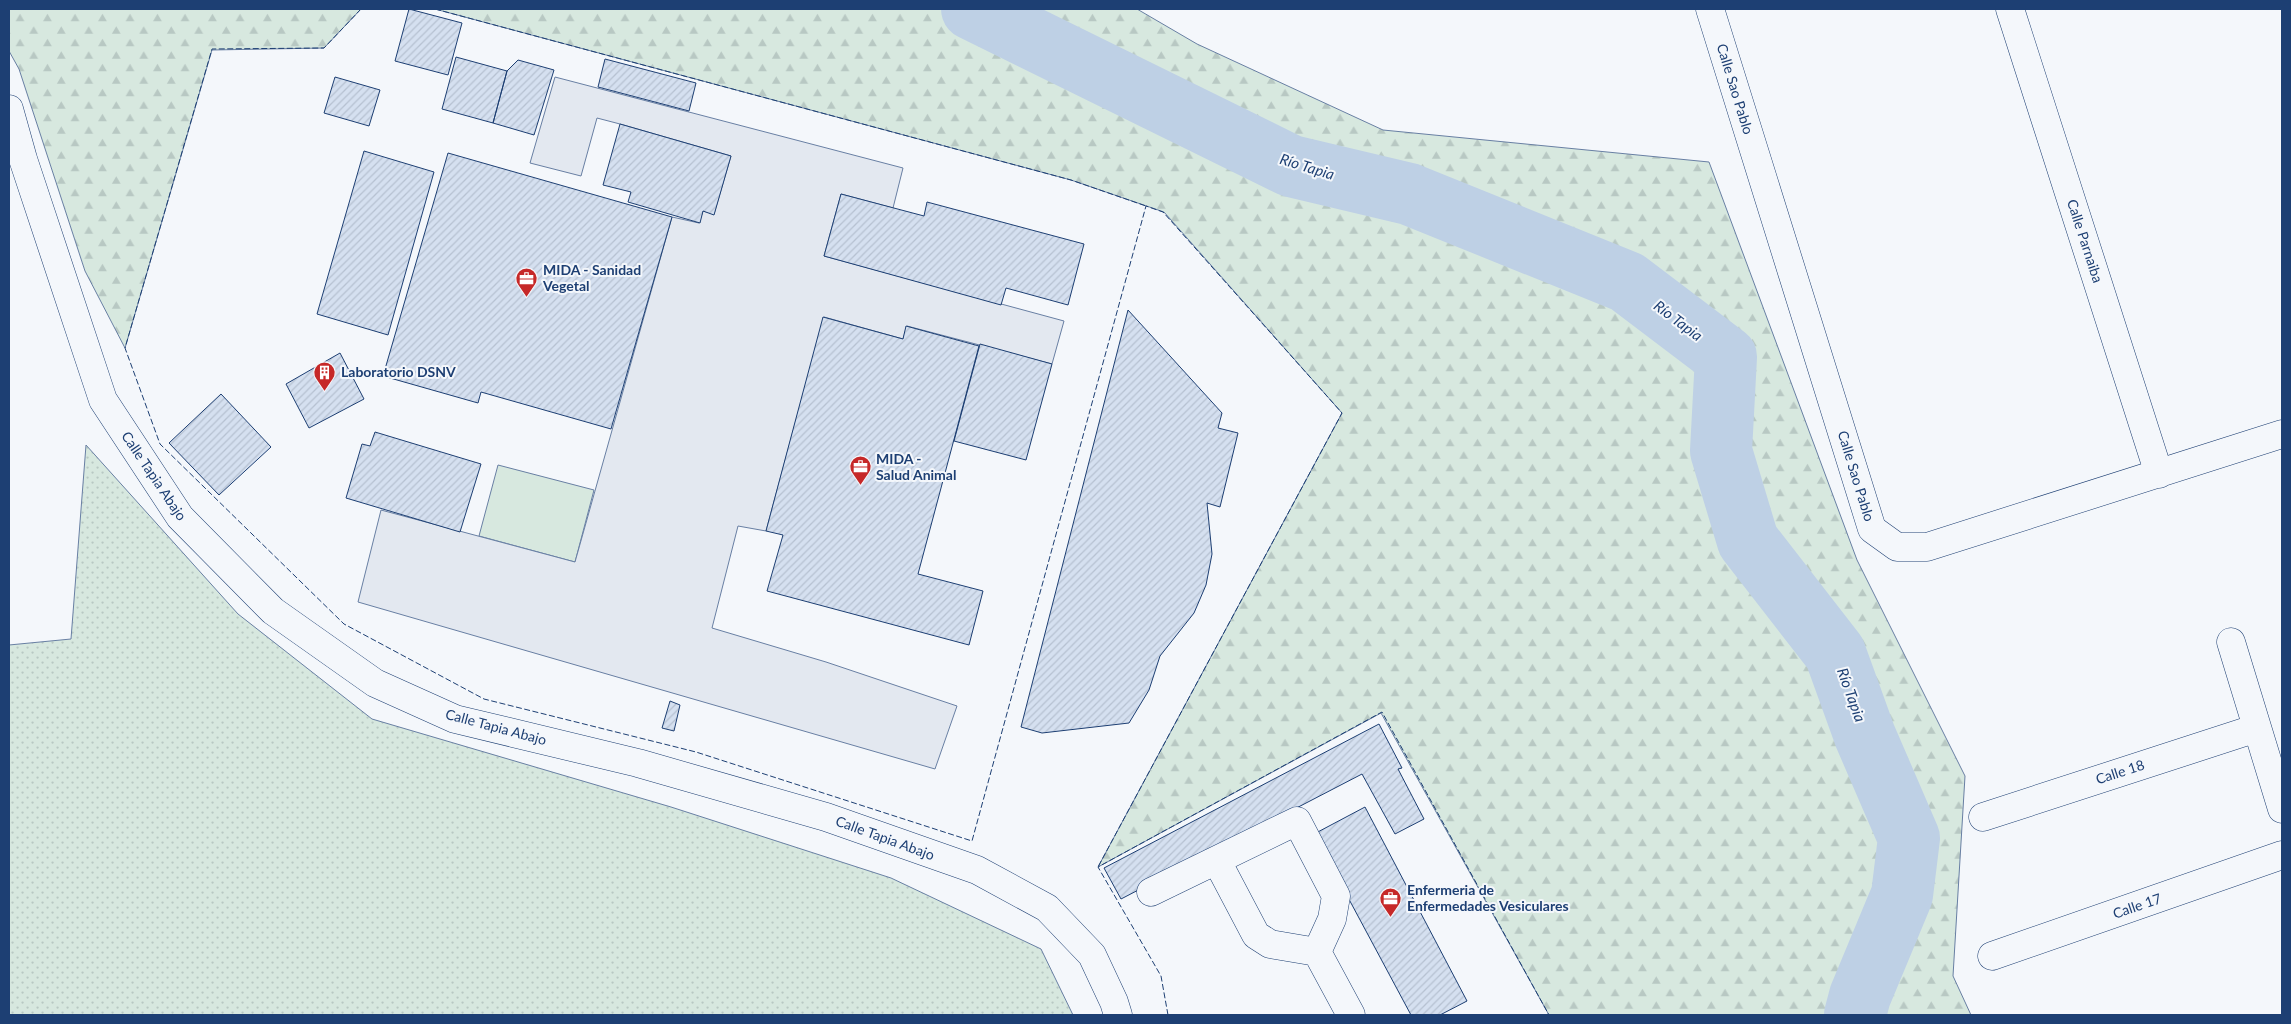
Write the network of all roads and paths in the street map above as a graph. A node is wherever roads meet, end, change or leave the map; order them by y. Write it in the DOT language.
graph roads {
  1 [pos="1710,9"];
  2 [pos="2010,9"];
  3 [pos="9,108"];
  4 [pos="2282,434"];
  5 [pos="2159,474"];
  6 [pos="2231,642"];
  7 [pos="2257,728"];
  8 [pos="2282,809"];
  9 [pos="1983,817"];
  10 [pos="2282,855"];
  11 [pos="1217,861"];
  12 [pos="1151,892"];
  13 [pos="1317,952"];
  14 [pos="1992,956"];
  15 [pos="1118,1015"];
  16 [pos="1351,1015"];
  1 -- 5 [label="street, Calle Sao Pablo"];
  2 -- 5 [label="street, Calle Parnaiba"];
  3 -- 15 [label="street, Calle Tapia Abajo"];
  4 -- 5 [label="street, Calle Sao Pablo"];
  6 -- 7 [label="street"];
  7 -- 8 [label="street"];
  7 -- 9 [label="street, Calle 18"];
  10 -- 14 [label="street, Calle 17"];
  11 -- 12 [label="street"];
  11 -- 13 [label="street"];
  11 -- 13 [label="street"];
  13 -- 16 [label="street"];
}
